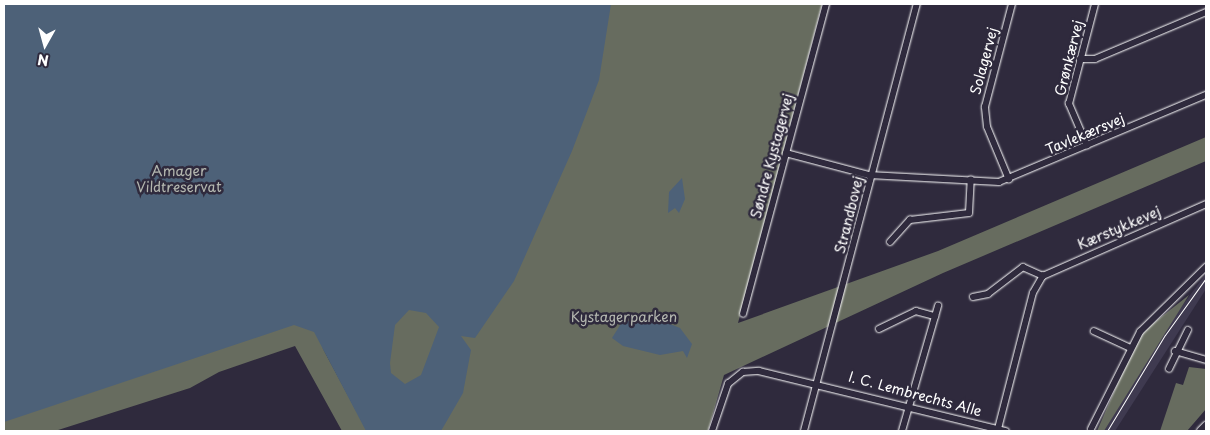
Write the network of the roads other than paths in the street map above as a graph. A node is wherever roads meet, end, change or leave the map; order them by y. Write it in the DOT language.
graph roads {
  1 [pos="826,4"];
  2 [pos="917,4"];
  3 [pos="1012,4"];
  4 [pos="1095,4"];
  5 [pos="1206,12"];
  6 [pos="1080,59"];
  7 [pos="1206,95"];
  8 [pos="1087,146"];
  9 [pos="786,152"];
  10 [pos="872,175"];
  11 [pos="971,180"];
  12 [pos="1009,180"];
  13 [pos="1206,204"];
  14 [pos="890,242"];
  15 [pos="1206,267"];
  16 [pos="1043,276"];
  17 [pos="973,297"];
  18 [pos="938,306"];
  19 [pos="743,314"];
  20 [pos="935,316"];
  21 [pos="879,329"];
  22 [pos="1188,330"];
  23 [pos="1094,331"];
  24 [pos="1130,348"];
  25 [pos="1175,351"];
  26 [pos="1206,360"];
  27 [pos="1169,369"];
  28 [pos="817,382"];
  29 [pos="911,406"];
  30 [pos="1206,426"];
  31 [pos="1091,428"];
  32 [pos="998,429"];
  33 [pos="712,431"];
  34 [pos="804,431"];
  35 [pos="902,431"];
  36 [pos="1006,431"];
  37 [pos="1201,431"];
  1 -- 9 [label="street, Søndre Kystagervej"];
  2 -- 10 [label="street, Strandbovej"];
  3 -- 12 [label="street, Solagervej"];
  4 -- 6 [label="street, Grønkærvej"];
  5 -- 6 [label="street"];
  6 -- 8 [label="street, Grønkærvej"];
  7 -- 8 [label="street, Tavlekærsvej"];
  8 -- 12 [label="street, Tavlekærsvej"];
  9 -- 10 [label="street, Tavlekærsvej"];
  9 -- 19 [label="street, Søndre Kystagervej"];
  10 -- 11 [label="street, Tavlekærsvej"];
  10 -- 28 [label="street, Strandbovej"];
  11 -- 12 [label="street, Tavlekærsvej"];
  11 -- 14 [label="street"];
  13 -- 16 [label="street, Kærstykkevej"];
  15 -- 24 [label="street"];
  16 -- 17 [label="street"];
  16 -- 32 [label="street"];
  18 -- 20 [label="street"];
  20 -- 21 [label="street"];
  20 -- 29 [label="street"];
  22 -- 25 [label="street"];
  23 -- 24 [label="street"];
  24 -- 31 [label="street"];
  25 -- 26 [label="street"];
  25 -- 27 [label="street"];
  28 -- 29 [label="street, I. C. Lembrechts Alle"];
  28 -- 33 [label="street, I. C. Lembrechts Alle"];
  28 -- 34 [label="street, Strandbovej"];
  29 -- 32 [label="street, I. C. Lembrechts Alle"];
  29 -- 35 [label="street"];
  30 -- 37 [label="main road"];
  32 -- 36 [label="street, I. C. Lembrechts Alle"];
}
